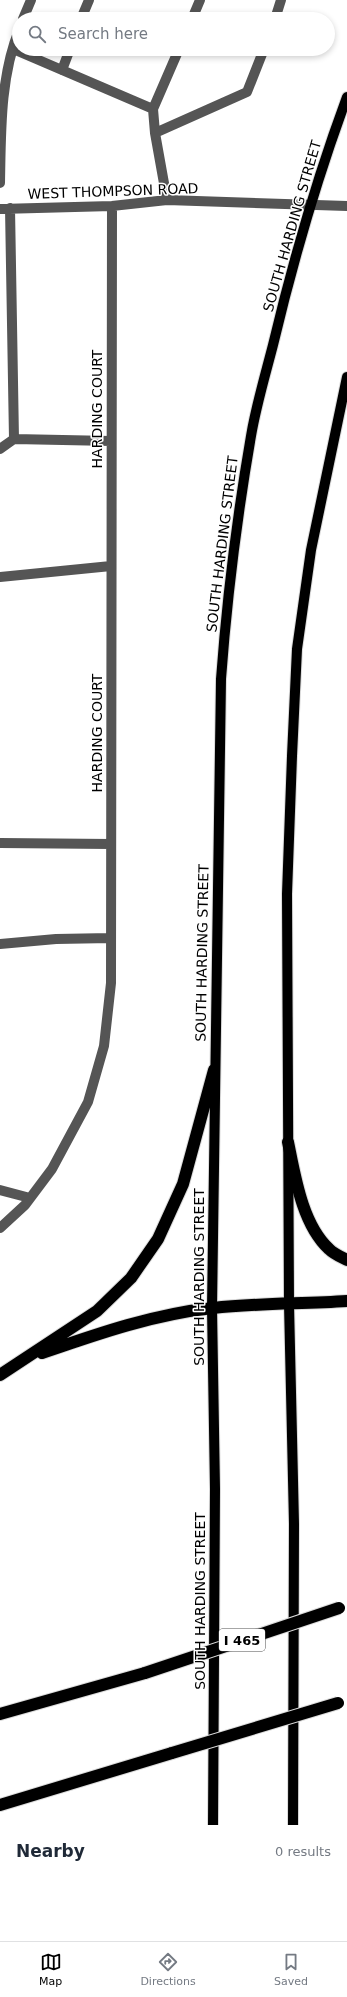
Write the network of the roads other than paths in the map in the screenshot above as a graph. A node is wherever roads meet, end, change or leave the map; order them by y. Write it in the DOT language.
graph roads {
  1 [pos="31,0"];
  2 [pos="89,0"];
  3 [pos="200,0"];
  4 [pos="282,0"];
  5 [pos="26,12"];
  6 [pos="85,12"];
  7 [pos="195,12"];
  8 [pos="278,12"];
  9 [pos="12,53"];
  10 [pos="29,56"];
  11 [pos="67,56"];
  12 [pos="176,56"];
  13 [pos="261,56"];
  14 [pos="62,70"];
  15 [pos="347,97"];
  16 [pos="153,109"];
  17 [pos="155,133"];
  18 [pos="0,183"];
  19 [pos="167,200"];
  20 [pos="112,206"];
  21 [pos="310,206"];
  22 [pos="347,206"];
  23 [pos="5,209"];
  24 [pos="347,377"];
  25 [pos="14,439"];
  26 [pos="111,441"];
  27 [pos="0,449"];
  28 [pos="111,566"];
  29 [pos="0,577"];
  30 [pos="0,842"];
  31 [pos="111,844"];
  32 [pos="111,938"];
  33 [pos="0,944"];
  34 [pos="214,1070"];
  35 [pos="288,1142"];
  36 [pos="0,1190"];
  37 [pos="30,1198"];
  38 [pos="0,1228"];
  39 [pos="347,1260"];
  40 [pos="347,1301"];
  41 [pos="289,1304"];
  42 [pos="212,1308"];
  43 [pos="26,1358"];
  44 [pos="0,1375"];
  45 [pos="343,1607"];
  46 [pos="342,1701"];
  47 [pos="0,1714"];
  48 [pos="0,1805"];
  49 [pos="213,1825"];
  50 [pos="293,1825"];
  1 -- 5 [label="street"];
  2 -- 6 [label="street"];
  3 -- 7 [label="street"];
  4 -- 8 [label="street"];
  9 -- 18 [label="street"];
  10 -- 14 [label="street"];
  11 -- 14 [label="street"];
  12 -- 16 [label="street"];
  13 -- 17 [label="street"];
  14 -- 16 [label="street"];
  15 -- 21 [label="main road, SOUTH HARDING STREET"];
  16 -- 17 [label="street"];
  17 -- 19 [label="street"];
  19 -- 20 [label="street, WEST THOMPSON ROAD"];
  19 -- 21 [label="street, WEST THOMPSON ROAD"];
  20 -- 23 [label="street, WEST THOMPSON ROAD"];
  20 -- 26 [label="street, HARDING COURT"];
  21 -- 22 [label="street, WEST THOMPSON ROAD"];
  21 -- 34 [label="main road, SOUTH HARDING STREET"];
  23 -- 25 [label="street"];
  24 -- 35 [label="main road"];
  25 -- 26 [label="street"];
  25 -- 27 [label="street"];
  26 -- 28 [label="street, HARDING COURT"];
  28 -- 29 [label="street"];
  28 -- 31 [label="street, HARDING COURT"];
  30 -- 31 [label="street"];
  31 -- 32 [label="street, HARDING COURT"];
  32 -- 33 [label="street"];
  32 -- 37 [label="street, HARDING COURT"];
  34 -- 42 [label="main road, SOUTH HARDING STREET"];
  34 -- 43 [label="highway"];
  35 -- 39 [label="highway"];
  35 -- 41 [label="main road"];
  36 -- 37 [label="street"];
  37 -- 38 [label="street, HARDING COURT"];
  40 -- 41 [label="highway"];
  41 -- 42 [label="highway"];
  41 -- 50 [label="main road"];
  42 -- 43 [label="highway"];
  42 -- 49 [label="main road, SOUTH HARDING STREET"];
  43 -- 44 [label="highway"];
  45 -- 47 [label="highway, I 465, bridge"];
  46 -- 48 [label="highway, bridge"];
}
